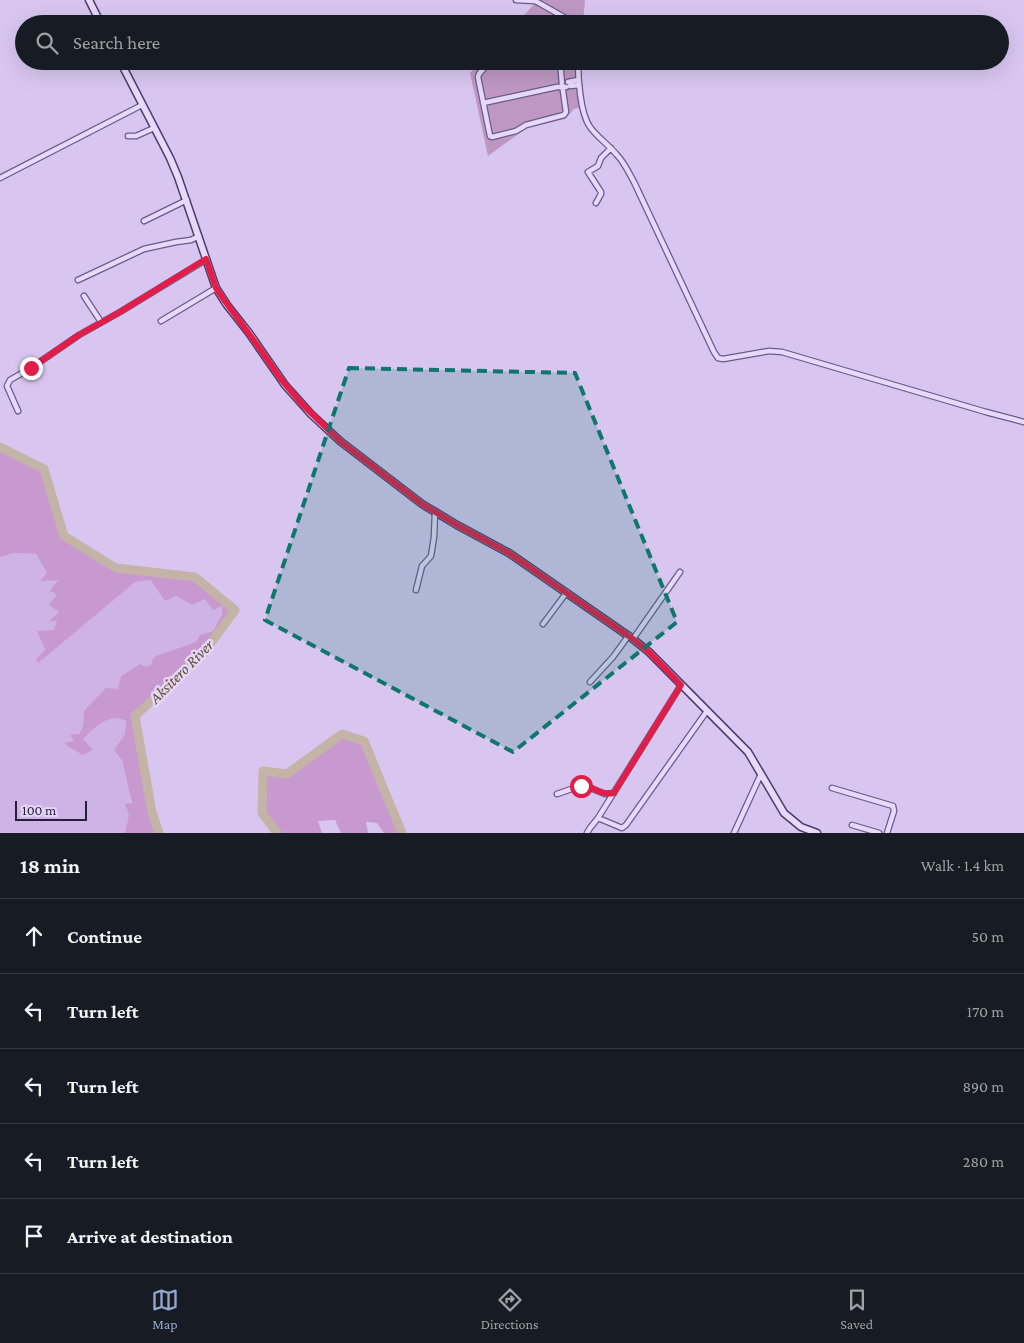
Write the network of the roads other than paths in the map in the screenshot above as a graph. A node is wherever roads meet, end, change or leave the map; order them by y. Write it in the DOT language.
graph roads {
  1 [pos="89,0"];
  2 [pos="516,0"];
  3 [pos="96,15"];
  4 [pos="561,15"];
  5 [pos="124,70"];
  6 [pos="482,70"];
  7 [pos="561,70"];
  8 [pos="578,70"];
  9 [pos="579,82"];
  10 [pos="564,85"];
  11 [pos="483,103"];
  12 [pos="142,105"];
  13 [pos="154,128"];
  14 [pos="128,136"];
  15 [pos="611,148"];
  16 [pos="0,178"];
  17 [pos="187,200"];
  18 [pos="596,203"];
  19 [pos="144,221"];
  20 [pos="199,236"];
  21 [pos="206,259"];
  22 [pos="78,280"];
  23 [pos="216,288"];
  24 [pos="84,296"];
  25 [pos="161,321"];
  26 [pos="101,322"];
  27 [pos="18,411"];
  28 [pos="1024,422"];
  29 [pos="434,512"];
  30 [pos="680,572"];
  31 [pos="416,590"];
  32 [pos="567,592"];
  33 [pos="543,624"];
  34 [pos="631,637"];
  35 [pos="590,682"];
  36 [pos="681,685"];
  37 [pos="707,711"];
  38 [pos="761,774"];
  39 [pos="832,788"];
  40 [pos="614,793"];
  41 [pos="557,794"];
  42 [pos="598,818"];
  43 [pos="852,825"];
  44 [pos="587,833"];
  45 [pos="734,833"];
  46 [pos="817,833"];
  47 [pos="879,833"];
  48 [pos="886,833"];
  1 -- 3 [label="street"];
  2 -- 4 [label="street"];
  5 -- 12 [label="street"];
  6 -- 11 [label="street"];
  7 -- 10 [label="street"];
  8 -- 9 [label="street"];
  9 -- 10 [label="street"];
  9 -- 15 [label="street"];
  10 -- 11 [label="street"];
  10 -- 11 [label="street"];
  12 -- 13 [label="street"];
  12 -- 16 [label="street"];
  13 -- 14 [label="street"];
  13 -- 17 [label="street"];
  15 -- 18 [label="street"];
  15 -- 28 [label="street"];
  17 -- 19 [label="street"];
  17 -- 20 [label="street"];
  20 -- 21 [label="street"];
  20 -- 22 [label="street"];
  21 -- 23 [label="street"];
  21 -- 26 [label="street"];
  23 -- 25 [label="street"];
  23 -- 29 [label="street"];
  24 -- 26 [label="street"];
  26 -- 27 [label="street"];
  29 -- 31 [label="street"];
  29 -- 32 [label="street"];
  30 -- 34 [label="street"];
  32 -- 33 [label="street"];
  32 -- 34 [label="street"];
  34 -- 35 [label="street"];
  34 -- 36 [label="street"];
  36 -- 37 [label="street"];
  36 -- 40 [label="street"];
  37 -- 38 [label="street"];
  37 -- 42 [label="street"];
  38 -- 45 [label="street"];
  38 -- 46 [label="street"];
  39 -- 48 [label="street"];
  40 -- 41 [label="street"];
  40 -- 42 [label="street"];
  42 -- 44 [label="street"];
  43 -- 47 [label="street"];
}
